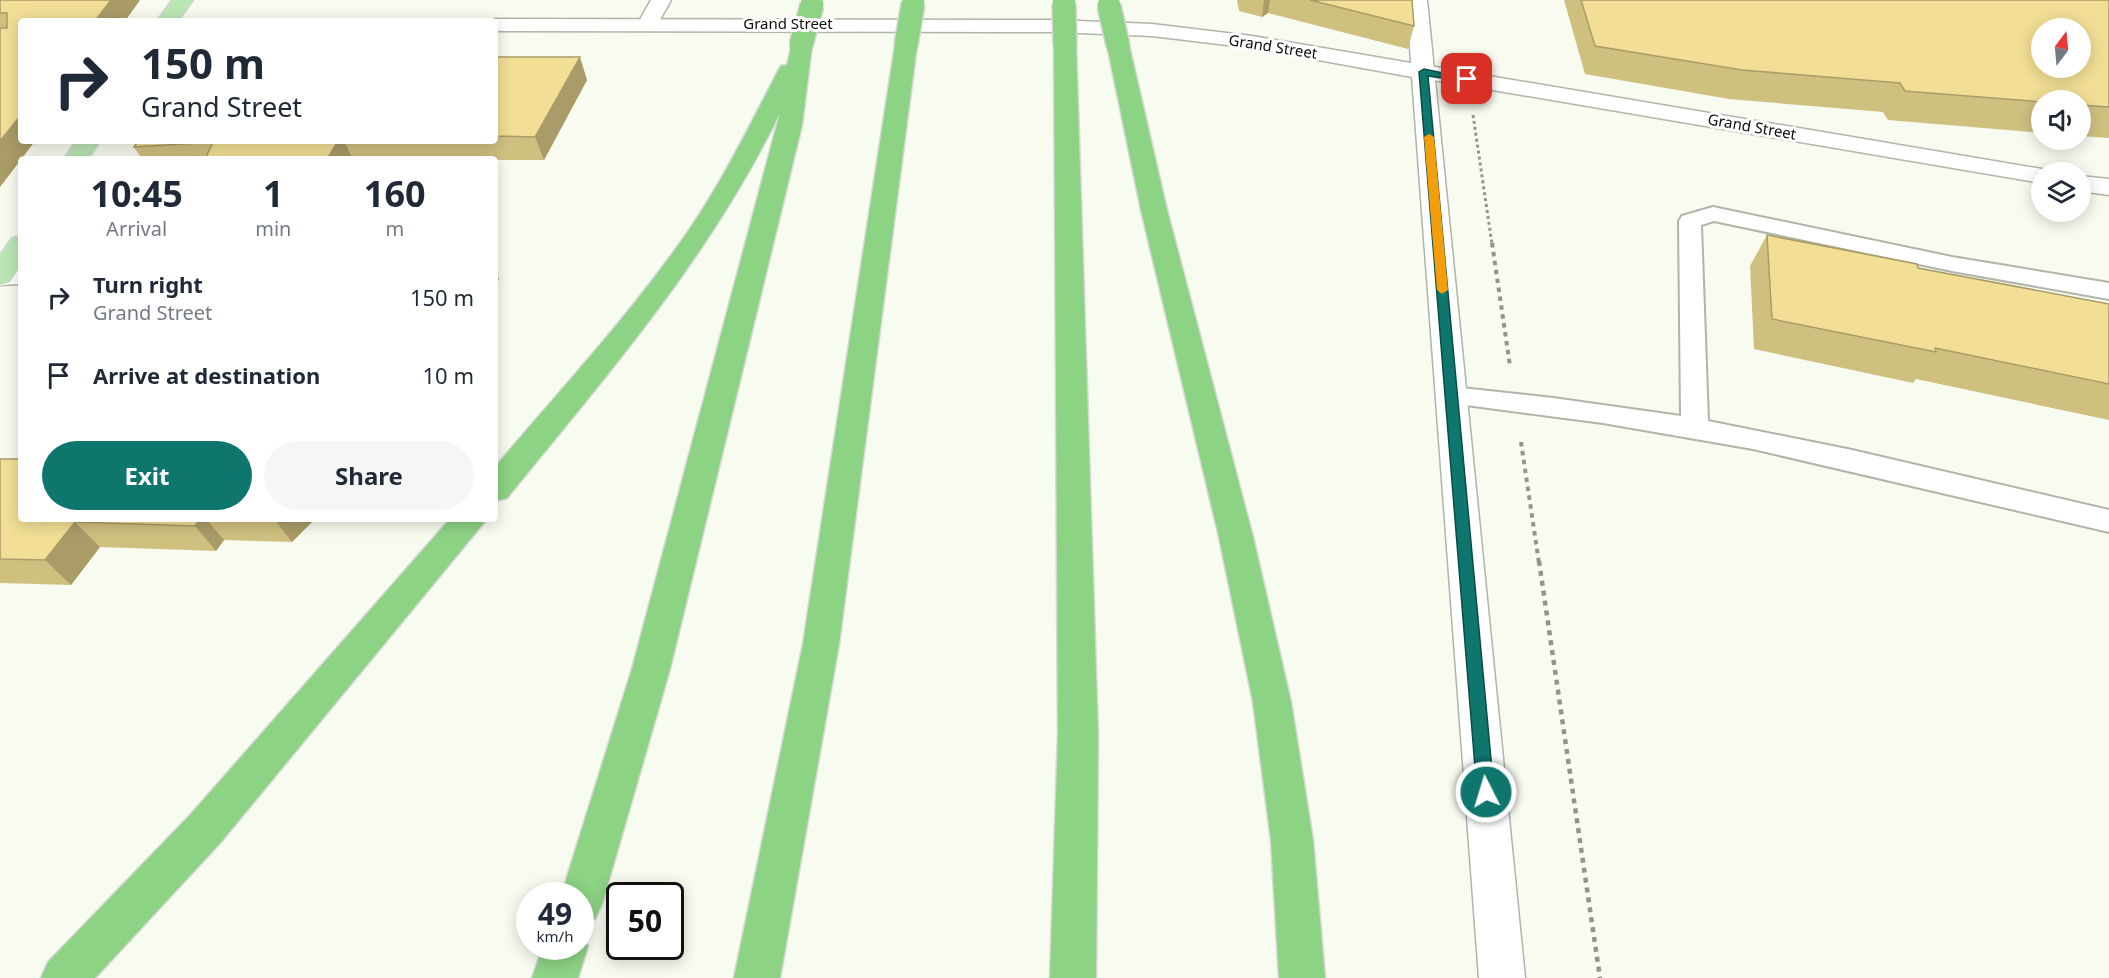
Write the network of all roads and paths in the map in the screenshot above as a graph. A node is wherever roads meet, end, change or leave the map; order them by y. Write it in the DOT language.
graph roads {
  1 [pos="183,0"];
  2 [pos="661,0"];
  3 [pos="1417,0"];
  4 [pos="813,2"];
  5 [pos="913,2"];
  6 [pos="1064,2"];
  7 [pos="1108,3"];
  8 [pos="169,18"];
  9 [pos="649,23"];
  10 [pos="498,25"];
  11 [pos="801,45"];
  12 [pos="1424,72"];
  13 [pos="1467,79"];
  14 [pos="2031,174"];
  15 [pos="2091,185"];
  16 [pos="2109,188"];
  17 [pos="18,248"];
  18 [pos="18,275"];
  19 [pos="0,276"];
  20 [pos="2109,291"];
  21 [pos="1452,396"];
  22 [pos="1515,402"];
  23 [pos="1695,428"];
  24 [pos="498,485"];
  25 [pos="2109,520"];
  26 [pos="467,522"];
  27 [pos="587,882"];
  28 [pos="561,960"];
  29 [pos="64,978"];
  30 [pos="555,978"];
  31 [pos="757,978"];
  32 [pos="1073,978"];
  33 [pos="1302,978"];
  34 [pos="1502,978"];
  35 [pos="1600,978"];
  1 -- 8 [label="main road"];
  2 -- 9 [label="street"];
  3 -- 12 [label="street"];
  4 -- 11 [label="highway, bridge"];
  5 -- 31 [label="highway, bridge"];
  6 -- 32 [label="highway, bridge"];
  7 -- 33 [label="highway, bridge"];
  9 -- 10 [label="street, Grand Street"];
  9 -- 12 [label="street, Grand Street"];
  11 -- 24 [label="highway"];
  11 -- 27 [label="highway"];
  12 -- 13 [label="street, Grand Street"];
  12 -- 21 [label="street"];
  13 -- 14 [label="street, Grand Street"];
  13 -- 22 [label="path"];
  15 -- 16 [label="street"];
  17 -- 19 [label="main road"];
  18 -- 19 [label="street"];
  20 -- 23 [label="lane"];
  21 -- 22 [label="lane"];
  21 -- 34 [label="street"];
  22 -- 23 [label="lane"];
  22 -- 35 [label="path"];
  23 -- 25 [label="lane"];
  26 -- 29 [label="highway"];
  28 -- 30 [label="highway"];
}
